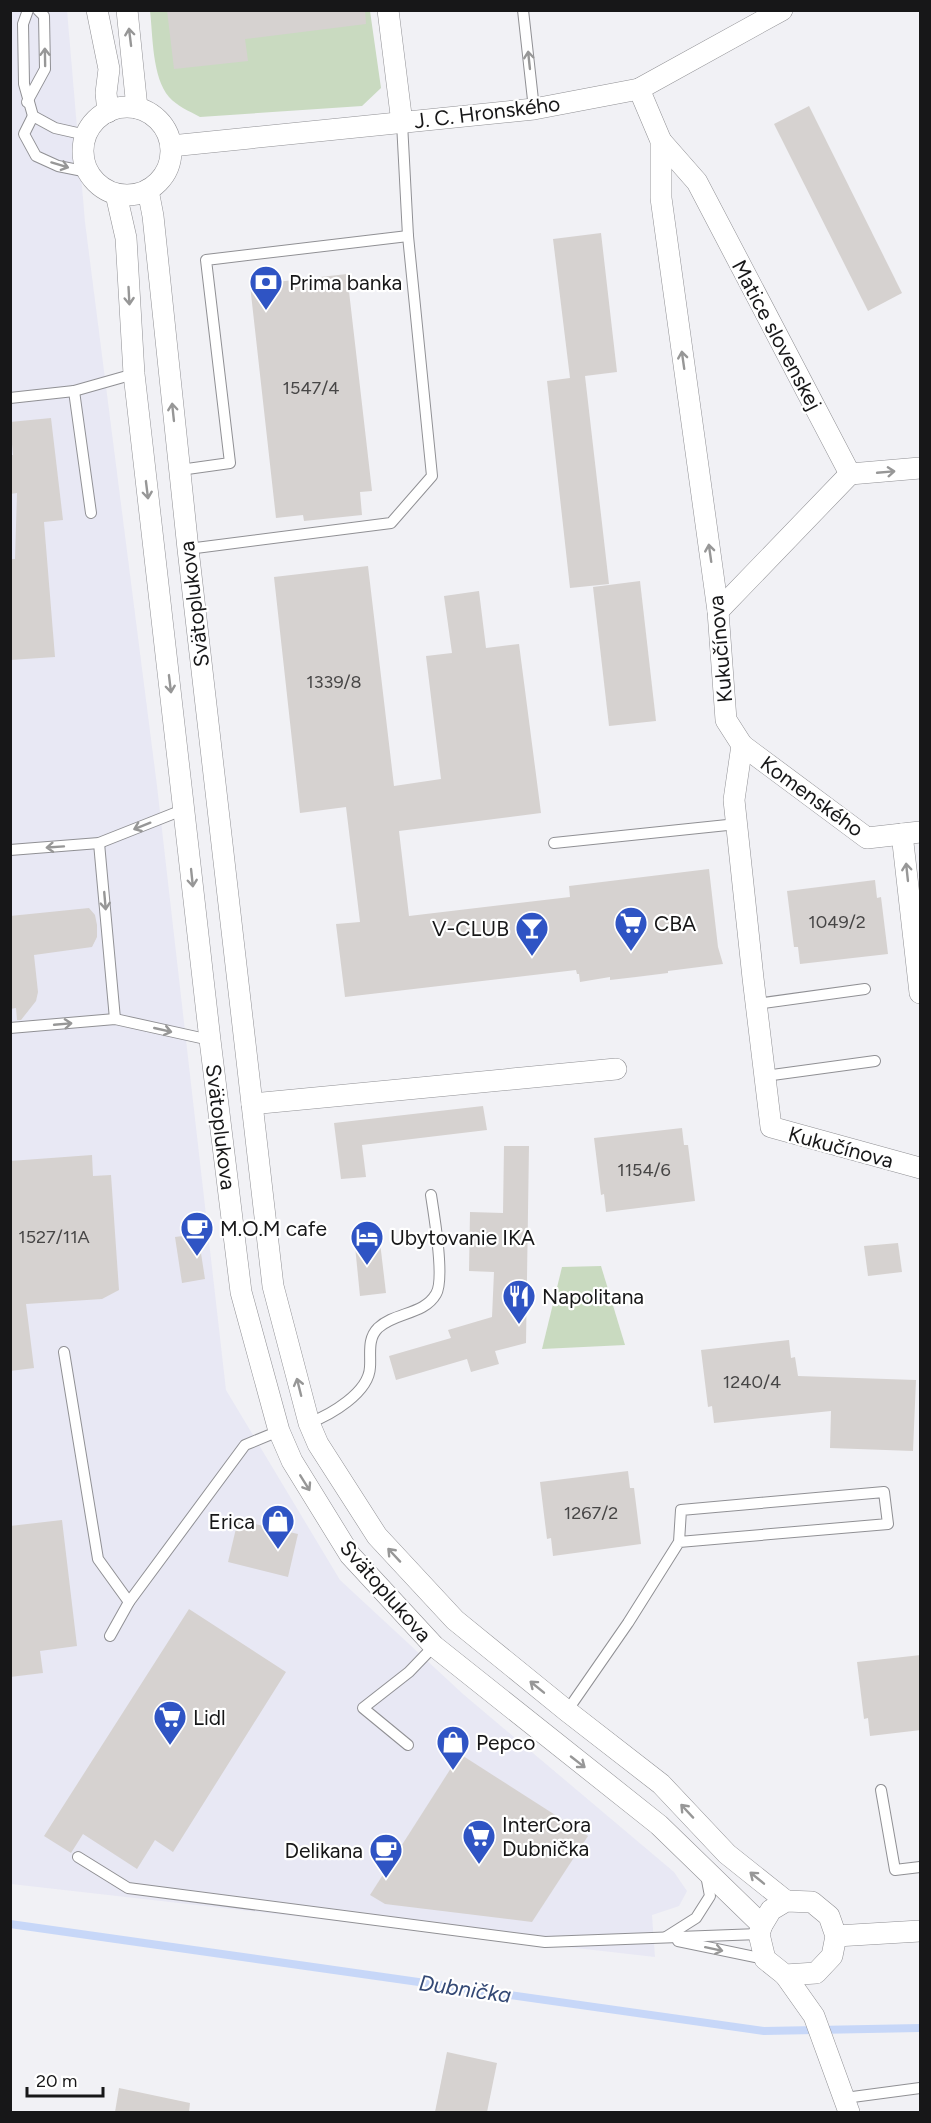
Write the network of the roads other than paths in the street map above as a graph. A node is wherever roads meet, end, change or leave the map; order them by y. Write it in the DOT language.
graph roads {
  1 [pos="28,10"];
  2 [pos="39,10"];
  3 [pos="97,10"];
  4 [pos="127,10"];
  5 [pos="388,10"];
  6 [pos="523,10"];
  7 [pos="782,10"];
  8 [pos="639,89"];
  9 [pos="27,102"];
  10 [pos="137,108"];
  11 [pos="534,109"];
  12 [pos="108,112"];
  13 [pos="33,116"];
  14 [pos="402,123"];
  15 [pos="86,135"];
  16 [pos="661,141"];
  17 [pos="171,146"];
  18 [pos="88,172"];
  19 [pos="148,190"];
  20 [pos="116,194"];
  21 [pos="408,237"];
  22 [pos="134,374"];
  23 [pos="74,391"];
  24 [pos="10,398"];
  25 [pos="921,468"];
  26 [pos="180,470"];
  27 [pos="850,474"];
  28 [pos="91,513"];
  29 [pos="188,549"];
  30 [pos="718,611"];
  31 [pos="742,745"];
  32 [pos="185,809"];
  33 [pos="737,824"];
  34 [pos="911,833"];
  35 [pos="99,843"];
  36 [pos="554,843"];
  37 [pos="10,850"];
  38 [pos="865,989"];
  39 [pos="921,993"];
  40 [pos="756,1004"];
  41 [pos="241,1018"];
  42 [pos="115,1019"];
  43 [pos="10,1029"];
  44 [pos="209,1030"];
  45 [pos="875,1061"];
  46 [pos="616,1069"];
  47 [pos="765,1076"];
  48 [pos="252,1104"];
  49 [pos="921,1168"];
  50 [pos="432,1195"];
  51 [pos="64,1352"];
  52 [pos="309,1423"];
  53 [pos="279,1431"];
  54 [pos="679,1542"];
  55 [pos="129,1602"];
  56 [pos="110,1636"];
  57 [pos="434,1646"];
  58 [pos="567,1711"];
  59 [pos="408,1744"];
  60 [pos="881,1790"];
  61 [pos="78,1857"];
  62 [pos="921,1867"];
  63 [pos="705,1869"];
  64 [pos="786,1901"];
  65 [pos="760,1929"];
  66 [pos="921,1931"];
  67 [pos="836,1936"];
  68 [pos="663,1938"];
  69 [pos="765,1959"];
  70 [pos="816,1973"];
  71 [pos="785,1975"];
  72 [pos="814,2016"];
  73 [pos="921,2088"];
  74 [pos="847,2105"];
  1 -- 9 [label="lane"];
  9 -- 2 [label="lane, one-way"];
  3 -- 12 [label="street"];
  10 -- 4 [label="street, one-way"];
  5 -- 14 [label="street"];
  11 -- 6 [label="lane, one-way"];
  7 -- 8 [label="street, J. C. Hronského"];
  8 -- 11 [label="street, J. C. Hronského"];
  8 -- 16 [label="street, Kukučínova"];
  9 -- 13 [label="lane"];
  10 -- 12 [label="street"];
  10 -- 17 [label="street"];
  11 -- 14 [label="street, J. C. Hronského"];
  12 -- 15 [label="street"];
  13 -- 15 [label="lane"];
  13 -- 18 [label="lane, one-way"];
  14 -- 17 [label="street, J. C. Hronského"];
  14 -- 21 [label="lane"];
  15 -- 18 [label="street"];
  16 -- 27 [label="street, Matice slovenskej"];
  30 -- 16 [label="street, Kukučínova, one-way"];
  17 -- 19 [label="street"];
  18 -- 20 [label="street"];
  19 -- 20 [label="street"];
  26 -- 19 [label="street, Svätoplukova, one-way"];
  20 -- 22 [label="street, Svätoplukova, one-way"];
  21 -- 26 [label="lane"];
  21 -- 29 [label="lane"];
  22 -- 23 [label="lane"];
  22 -- 32 [label="street, Svätoplukova, one-way"];
  23 -- 24 [label="lane"];
  23 -- 28 [label="lane"];
  27 -- 25 [label="street, one-way"];
  26 -- 29 [label="street, Svätoplukova"];
  27 -- 30 [label="street"];
  29 -- 41 [label="street, Svätoplukova"];
  30 -- 31 [label="street, Kukučínova"];
  31 -- 33 [label="street, Kukučínova"];
  31 -- 34 [label="street, Komenského"];
  32 -- 35 [label="lane, one-way"];
  32 -- 44 [label="street, Svätoplukova, one-way"];
  33 -- 36 [label="lane"];
  33 -- 40 [label="street, Kukučínova"];
  39 -- 34 [label="street, one-way"];
  35 -- 37 [label="lane, one-way"];
  35 -- 42 [label="lane, one-way"];
  38 -- 40 [label="lane"];
  40 -- 47 [label="street, Kukučínova"];
  41 -- 44 [label="street"];
  41 -- 48 [label="street, Svätoplukova"];
  43 -- 42 [label="lane, one-way"];
  42 -- 44 [label="lane, one-way"];
  44 -- 53 [label="street, Svätoplukova"];
  45 -- 47 [label="lane"];
  46 -- 48 [label="street, Svätoplukova"];
  47 -- 49 [label="street, Kukučínova"];
  52 -- 48 [label="street, Svätoplukova, one-way"];
  50 -- 52 [label="lane"];
  51 -- 55 [label="lane"];
  58 -- 52 [label="street, Svätoplukova, one-way"];
  53 -- 55 [label="lane"];
  53 -- 57 [label="street, Svätoplukova, one-way"];
  54 -- 54 [label="lane"];
  54 -- 58 [label="lane"];
  55 -- 56 [label="lane"];
  57 -- 59 [label="lane"];
  57 -- 63 [label="street, Svätoplukova, one-way"];
  64 -- 58 [label="street, Svätoplukova, one-way"];
  60 -- 62 [label="lane"];
  61 -- 68 [label="lane"];
  63 -- 65 [label="street, Svätoplukova"];
  63 -- 68 [label="lane"];
  64 -- 65 [label="street"];
  64 -- 67 [label="street"];
  65 -- 68 [label="lane"];
  65 -- 69 [label="street"];
  66 -- 67 [label="street"];
  67 -- 70 [label="street"];
  68 -- 69 [label="lane, one-way"];
  69 -- 71 [label="street"];
  70 -- 71 [label="street"];
  70 -- 72 [label="street"];
  71 -- 72 [label="street"];
  72 -- 74 [label="street"];
  73 -- 74 [label="lane"];
}
